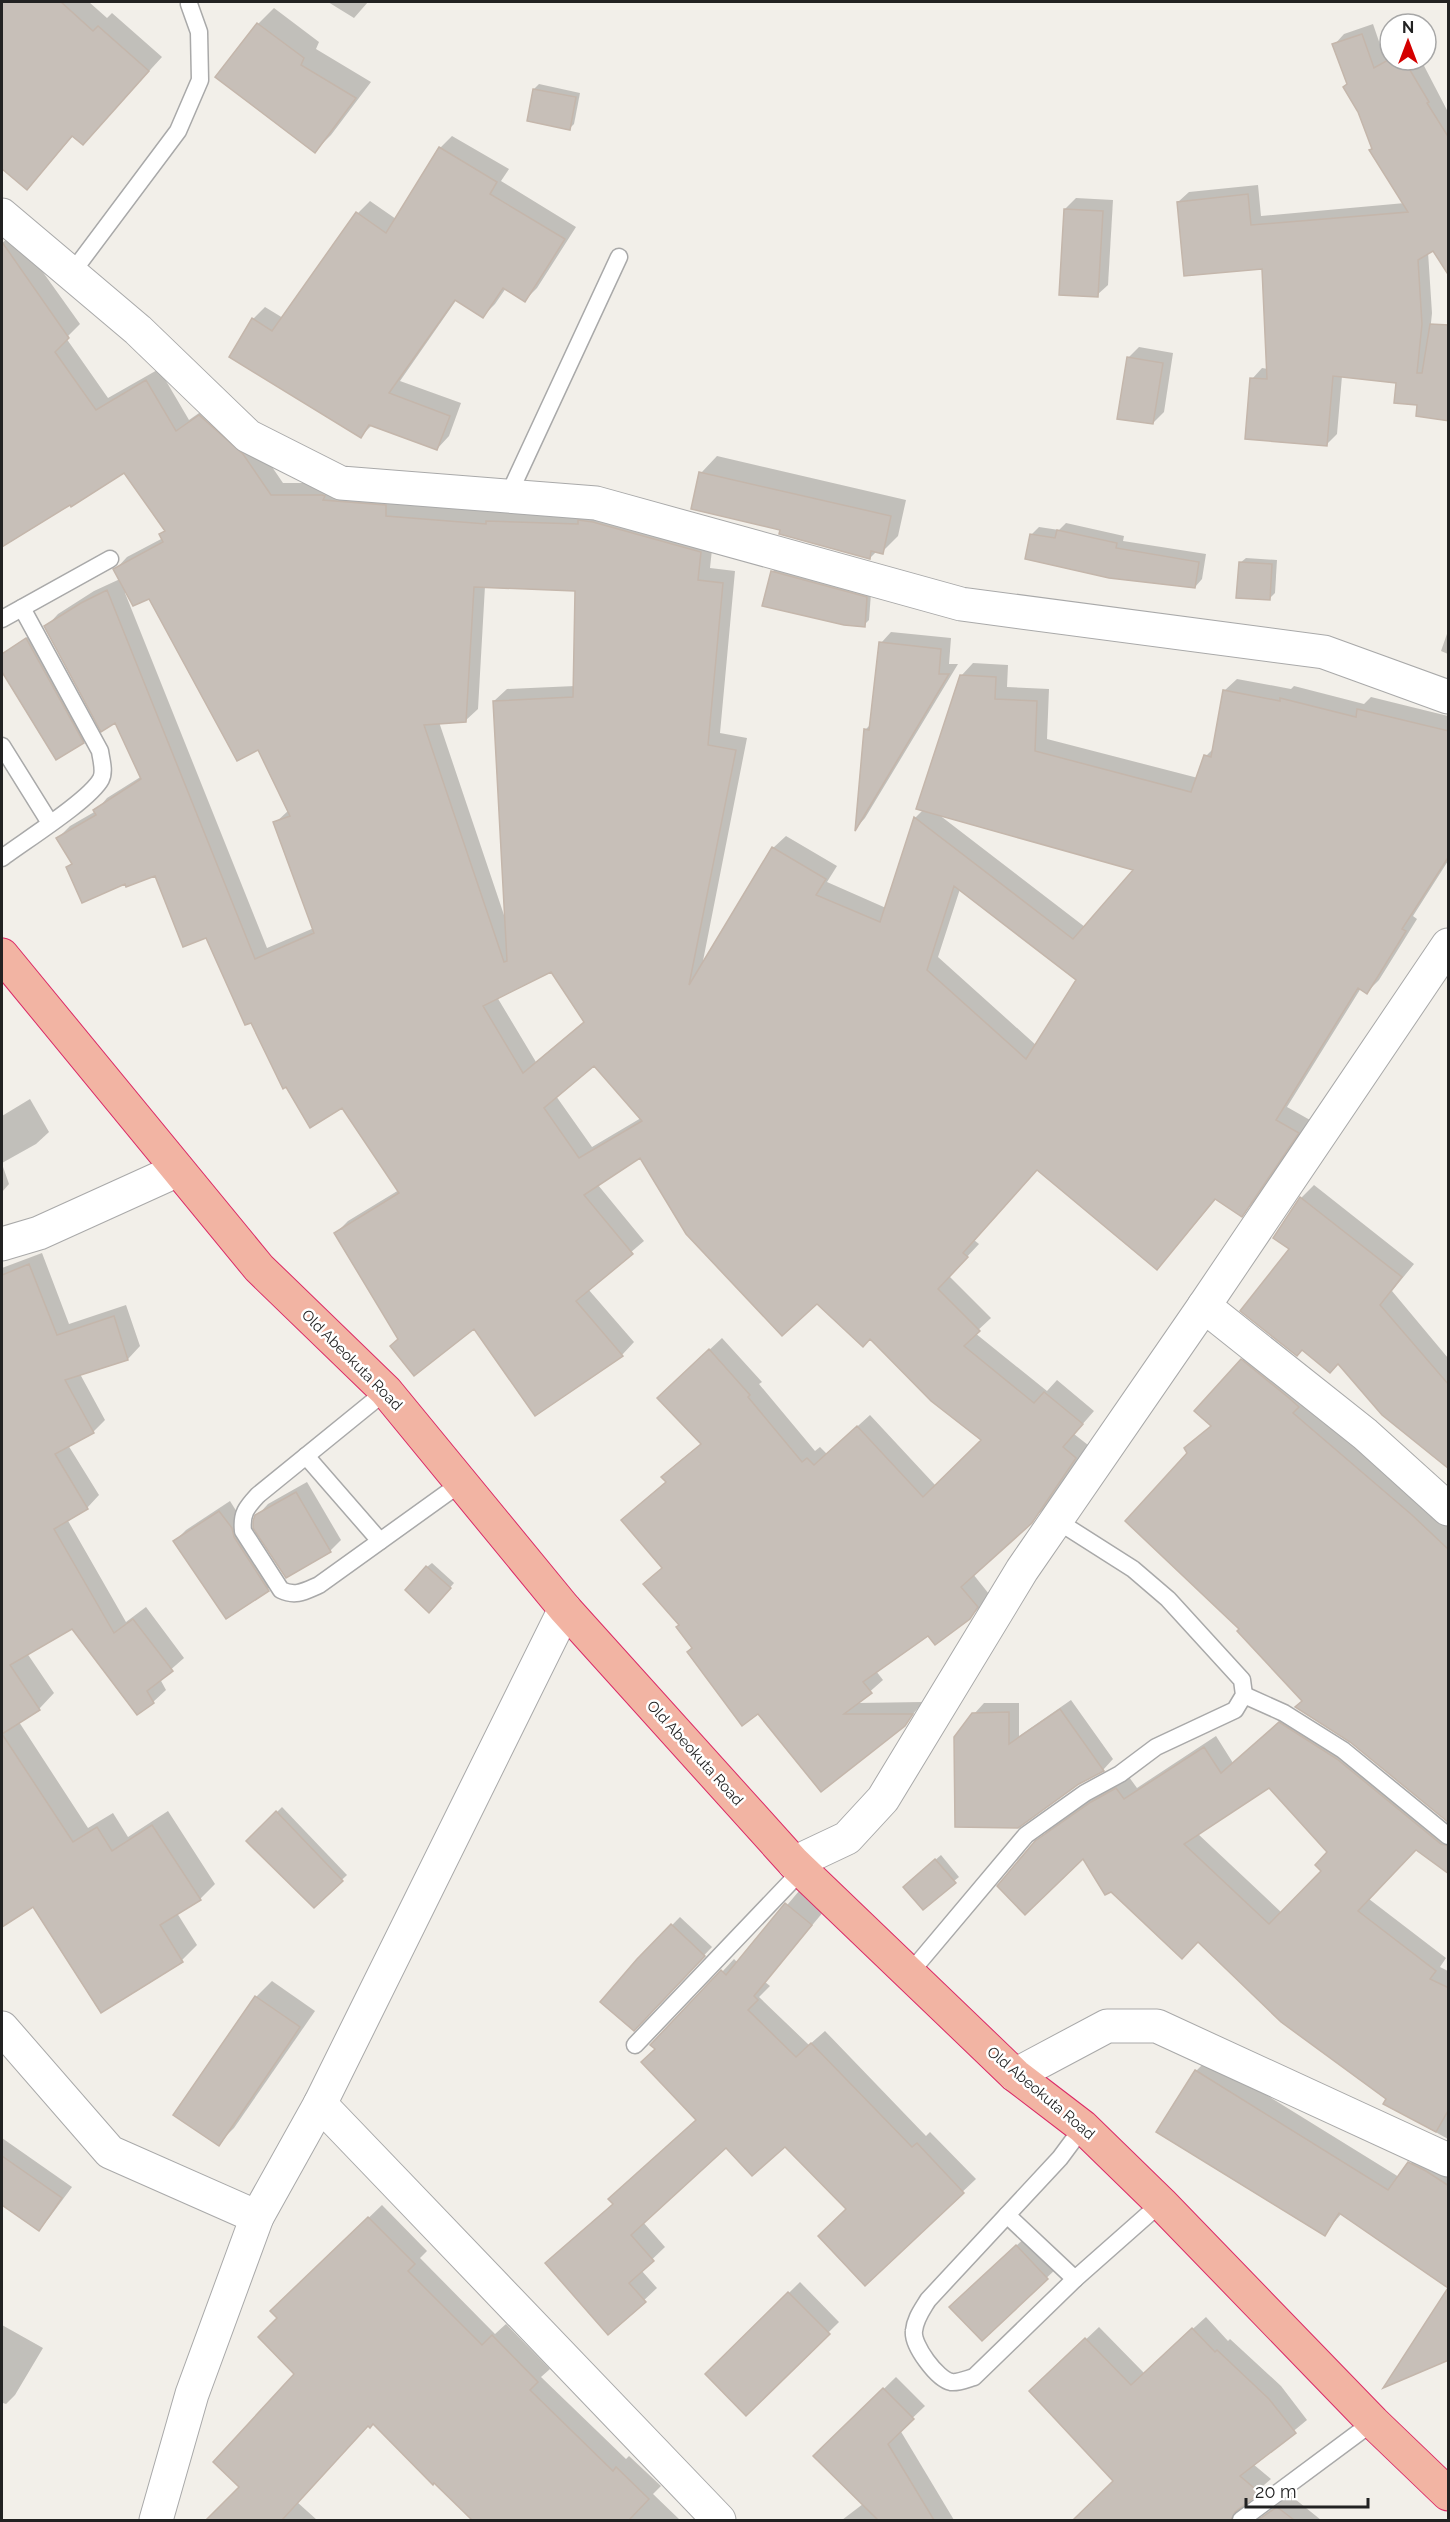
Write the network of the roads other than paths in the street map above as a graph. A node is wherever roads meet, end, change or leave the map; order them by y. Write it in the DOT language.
graph roads {
  1 [pos="189,4"];
  2 [pos="2,215"];
  3 [pos="619,257"];
  4 [pos="72,273"];
  5 [pos="508,496"];
  6 [pos="110,559"];
  7 [pos="22,608"];
  8 [pos="2,619"];
  9 [pos="1449,697"];
  10 [pos="2,746"];
  11 [pos="50,823"];
  12 [pos="2,858"];
  13 [pos="1449,945"];
  14 [pos="2,955"];
  15 [pos="178,1170"];
  16 [pos="2,1244"];
  17 [pos="1204,1306"];
  18 [pos="386,1391"];
  19 [pos="306,1456"];
  20 [pos="461,1483"];
  21 [pos="1449,1509"];
  22 [pos="1056,1520"];
  23 [pos="380,1541"];
  24 [pos="565,1609"];
  25 [pos="1244,1695"];
  26 [pos="1449,1836"];
  27 [pos="798,1866"];
  28 [pos="909,1974"];
  29 [pos="2,2028"];
  30 [pos="635,2045"];
  31 [pos="1015,2075"];
  32 [pos="320,2104"];
  33 [pos="1083,2127"];
  34 [pos="1449,2160"];
  35 [pos="1161,2203"];
  36 [pos="1007,2215"];
  37 [pos="257,2217"];
  38 [pos="1075,2279"];
  39 [pos="1373,2422"];
  40 [pos="1449,2494"];
  41 [pos="156,2520"];
  42 [pos="718,2520"];
  43 [pos="1240,2520"];
  1 -- 4 [label="lane"];
  2 -- 4 [label="street"];
  3 -- 5 [label="lane"];
  4 -- 5 [label="street"];
  5 -- 9 [label="street"];
  6 -- 7 [label="lane"];
  7 -- 8 [label="lane"];
  7 -- 11 [label="lane"];
  10 -- 11 [label="lane"];
  11 -- 12 [label="lane"];
  13 -- 17 [label="street"];
  14 -- 15 [label="highway, Old Abeokuta Road"];
  15 -- 16 [label="street"];
  15 -- 18 [label="highway, Old Abeokuta Road"];
  17 -- 21 [label="street"];
  17 -- 22 [label="street"];
  18 -- 19 [label="lane"];
  18 -- 20 [label="highway, Old Abeokuta Road"];
  19 -- 23 [label="lane"];
  19 -- 23 [label="lane"];
  20 -- 23 [label="lane"];
  20 -- 24 [label="highway, Old Abeokuta Road"];
  22 -- 25 [label="lane"];
  22 -- 27 [label="street"];
  24 -- 27 [label="highway, Old Abeokuta Road"];
  24 -- 32 [label="street"];
  25 -- 26 [label="lane"];
  25 -- 28 [label="lane"];
  27 -- 28 [label="highway, Old Abeokuta Road"];
  27 -- 30 [label="lane"];
  28 -- 31 [label="highway, Old Abeokuta Road"];
  29 -- 37 [label="street"];
  31 -- 33 [label="highway, Old Abeokuta Road"];
  31 -- 34 [label="street"];
  32 -- 37 [label="street"];
  32 -- 42 [label="street"];
  33 -- 35 [label="highway, Old Abeokuta Road"];
  33 -- 36 [label="lane"];
  35 -- 38 [label="lane"];
  35 -- 39 [label="highway, Old Abeokuta Road"];
  36 -- 38 [label="lane"];
  36 -- 38 [label="lane"];
  37 -- 41 [label="street"];
  39 -- 40 [label="highway, Old Abeokuta Road"];
  39 -- 43 [label="lane"];
}
